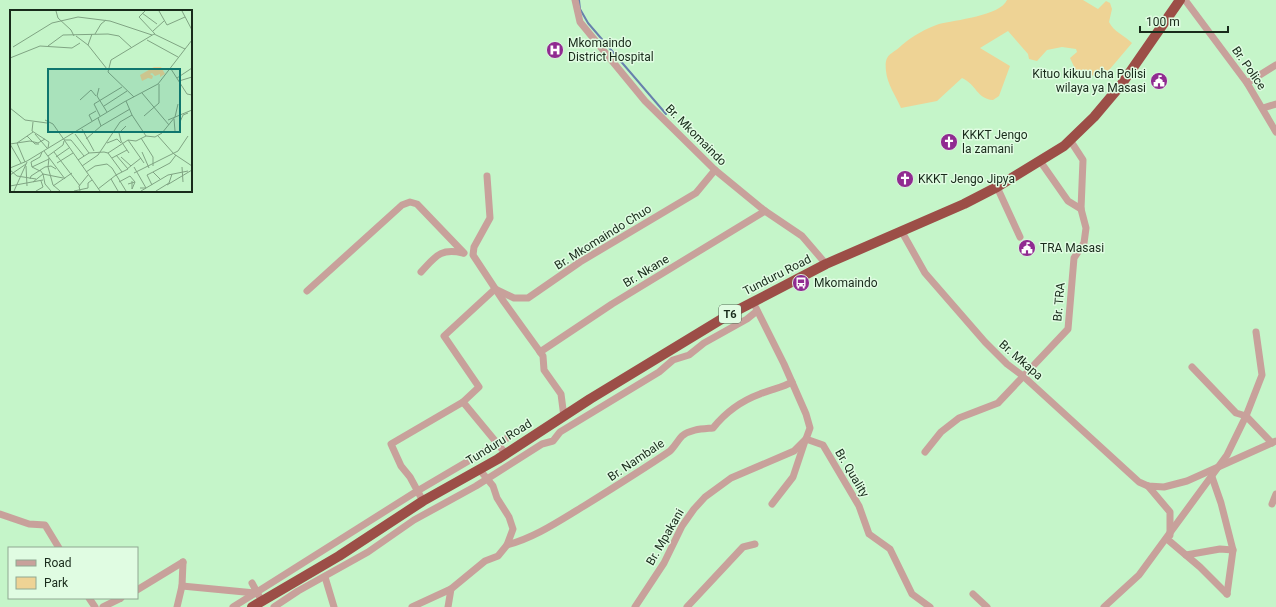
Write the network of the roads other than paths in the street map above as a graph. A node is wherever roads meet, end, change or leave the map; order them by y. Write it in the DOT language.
graph roads {
  1 [pos="1180,0"];
  2 [pos="1185,0"];
  3 [pos="574,1"];
  4 [pos="1276,65"];
  5 [pos="1247,83"];
  6 [pos="1276,104"];
  7 [pos="1263,108"];
  8 [pos="1276,132"];
  9 [pos="1070,140"];
  10 [pos="1040,161"];
  11 [pos="715,170"];
  12 [pos="487,176"];
  13 [pos="997,187"];
  14 [pos="1081,209"];
  15 [pos="765,212"];
  16 [pos="902,232"];
  17 [pos="1020,237"];
  18 [pos="464,253"];
  19 [pos="473,255"];
  20 [pos="826,264"];
  21 [pos="421,272"];
  22 [pos="495,289"];
  23 [pos="307,291"];
  24 [pos="755,307"];
  25 [pos="1256,332"];
  26 [pos="540,352"];
  27 [pos="1192,367"];
  28 [pos="1023,376"];
  29 [pos="792,382"];
  30 [pos="463,402"];
  31 [pos="1246,416"];
  32 [pos="564,417"];
  33 [pos="509,437"];
  34 [pos="806,439"];
  35 [pos="1274,442"];
  36 [pos="498,445"];
  37 [pos="925,452"];
  38 [pos="506,454"];
  39 [pos="1220,466"];
  40 [pos="479,469"];
  41 [pos="1212,477"];
  42 [pos="487,478"];
  43 [pos="1148,486"];
  44 [pos="417,492"];
  45 [pos="1276,494"];
  46 [pos="423,501"];
  47 [pos="772,504"];
  48 [pos="1272,504"];
  49 [pos="0,514"];
  50 [pos="1168,537"];
  51 [pos="755,544"];
  52 [pos="507,545"];
  53 [pos="59,547"];
  54 [pos="1233,550"];
  55 [pos="1186,555"];
  56 [pos="325,577"];
  57 [pos="252,583"];
  58 [pos="182,586"];
  59 [pos="138,589"];
  60 [pos="451,589"];
  61 [pos="973,594"];
  62 [pos="259,597"];
  63 [pos="119,599"];
  64 [pos="103,607"];
  65 [pos="177,607"];
  66 [pos="233,607"];
  67 [pos="252,607"];
  68 [pos="274,607"];
  69 [pos="334,607"];
  70 [pos="412,607"];
  71 [pos="448,607"];
  72 [pos="635,607"];
  73 [pos="687,607"];
  74 [pos="930,607"];
  75 [pos="987,607"];
  76 [pos="1104,607"];
  1 -- 9 [label="highway, Tunduru Road / T6"];
  2 -- 5 [label="street, Br. Police"];
  3 -- 11 [label="street, Br. Mkomaindo"];
  4 -- 5 [label="street"];
  5 -- 7 [label="street, Br. Police"];
  6 -- 7 [label="street"];
  7 -- 8 [label="street, Br. Police"];
  9 -- 10 [label="highway, Tunduru Road / T6"];
  9 -- 14 [label="street, Br. TRA"];
  10 -- 13 [label="highway, Tunduru Road / T6"];
  10 -- 14 [label="street"];
  11 -- 15 [label="street, Br. Mkomaindo"];
  11 -- 22 [label="street, Br. Mkomaindo Chuo"];
  12 -- 19 [label="street"];
  13 -- 16 [label="highway, Tunduru Road / T6"];
  13 -- 17 [label="street"];
  14 -- 28 [label="street, Br. TRA"];
  15 -- 20 [label="street, Br. Mkomaindo"];
  15 -- 26 [label="street, Br. Nkane"];
  16 -- 20 [label="highway, Tunduru Road / T6"];
  16 -- 28 [label="street, Br. Mkapa"];
  18 -- 19 [label="street"];
  18 -- 21 [label="street"];
  18 -- 23 [label="street"];
  19 -- 22 [label="street"];
  20 -- 24 [label="highway, Tunduru Road / T6"];
  22 -- 26 [label="street"];
  22 -- 30 [label="street"];
  24 -- 29 [label="street"];
  24 -- 32 [label="highway, Tunduru Road / T6"];
  24 -- 42 [label="street"];
  25 -- 31 [label="street"];
  26 -- 32 [label="street"];
  27 -- 31 [label="street"];
  28 -- 37 [label="street, Br. TRA"];
  28 -- 43 [label="street, Br. Mkapa"];
  29 -- 34 [label="street"];
  29 -- 52 [label="street, Br. Nambale"];
  30 -- 36 [label="street"];
  30 -- 44 [label="street"];
  31 -- 35 [label="street"];
  31 -- 39 [label="street"];
  32 -- 38 [label="highway, Tunduru Road / T6"];
  33 -- 36 [label="street"];
  34 -- 47 [label="street"];
  34 -- 72 [label="street, Br. Mpakani"];
  34 -- 74 [label="street, Br. Quality"];
  35 -- 39 [label="street"];
  36 -- 38 [label="street"];
  36 -- 44 [label="street"];
  38 -- 40 [label="highway, Tunduru Road / T6"];
  39 -- 41 [label="street"];
  39 -- 43 [label="street"];
  40 -- 42 [label="street"];
  40 -- 46 [label="highway, Tunduru Road / T6"];
  41 -- 50 [label="street"];
  41 -- 54 [label="street"];
  42 -- 52 [label="street"];
  42 -- 56 [label="street"];
  43 -- 50 [label="street, Br. Mkapa"];
  44 -- 46 [label="street"];
  44 -- 62 [label="street"];
  45 -- 48 [label="street"];
  46 -- 62 [label="highway, Tunduru Road / T6"];
  49 -- 53 [label="street"];
  50 -- 55 [label="street"];
  50 -- 76 [label="street"];
  51 -- 73 [label="street"];
  52 -- 60 [label="street"];
  54 -- 55 [label="street"];
  54 -- 55 [label="street"];
  56 -- 68 [label="street"];
  56 -- 69 [label="street"];
  57 -- 62 [label="street"];
  58 -- 59 [label="street"];
  58 -- 62 [label="street"];
  58 -- 65 [label="street"];
  60 -- 70 [label="street"];
  60 -- 71 [label="street"];
  61 -- 75 [label="street"];
  62 -- 66 [label="street"];
  62 -- 67 [label="highway, Tunduru Road / T6"];
  63 -- 64 [label="street"];
}
